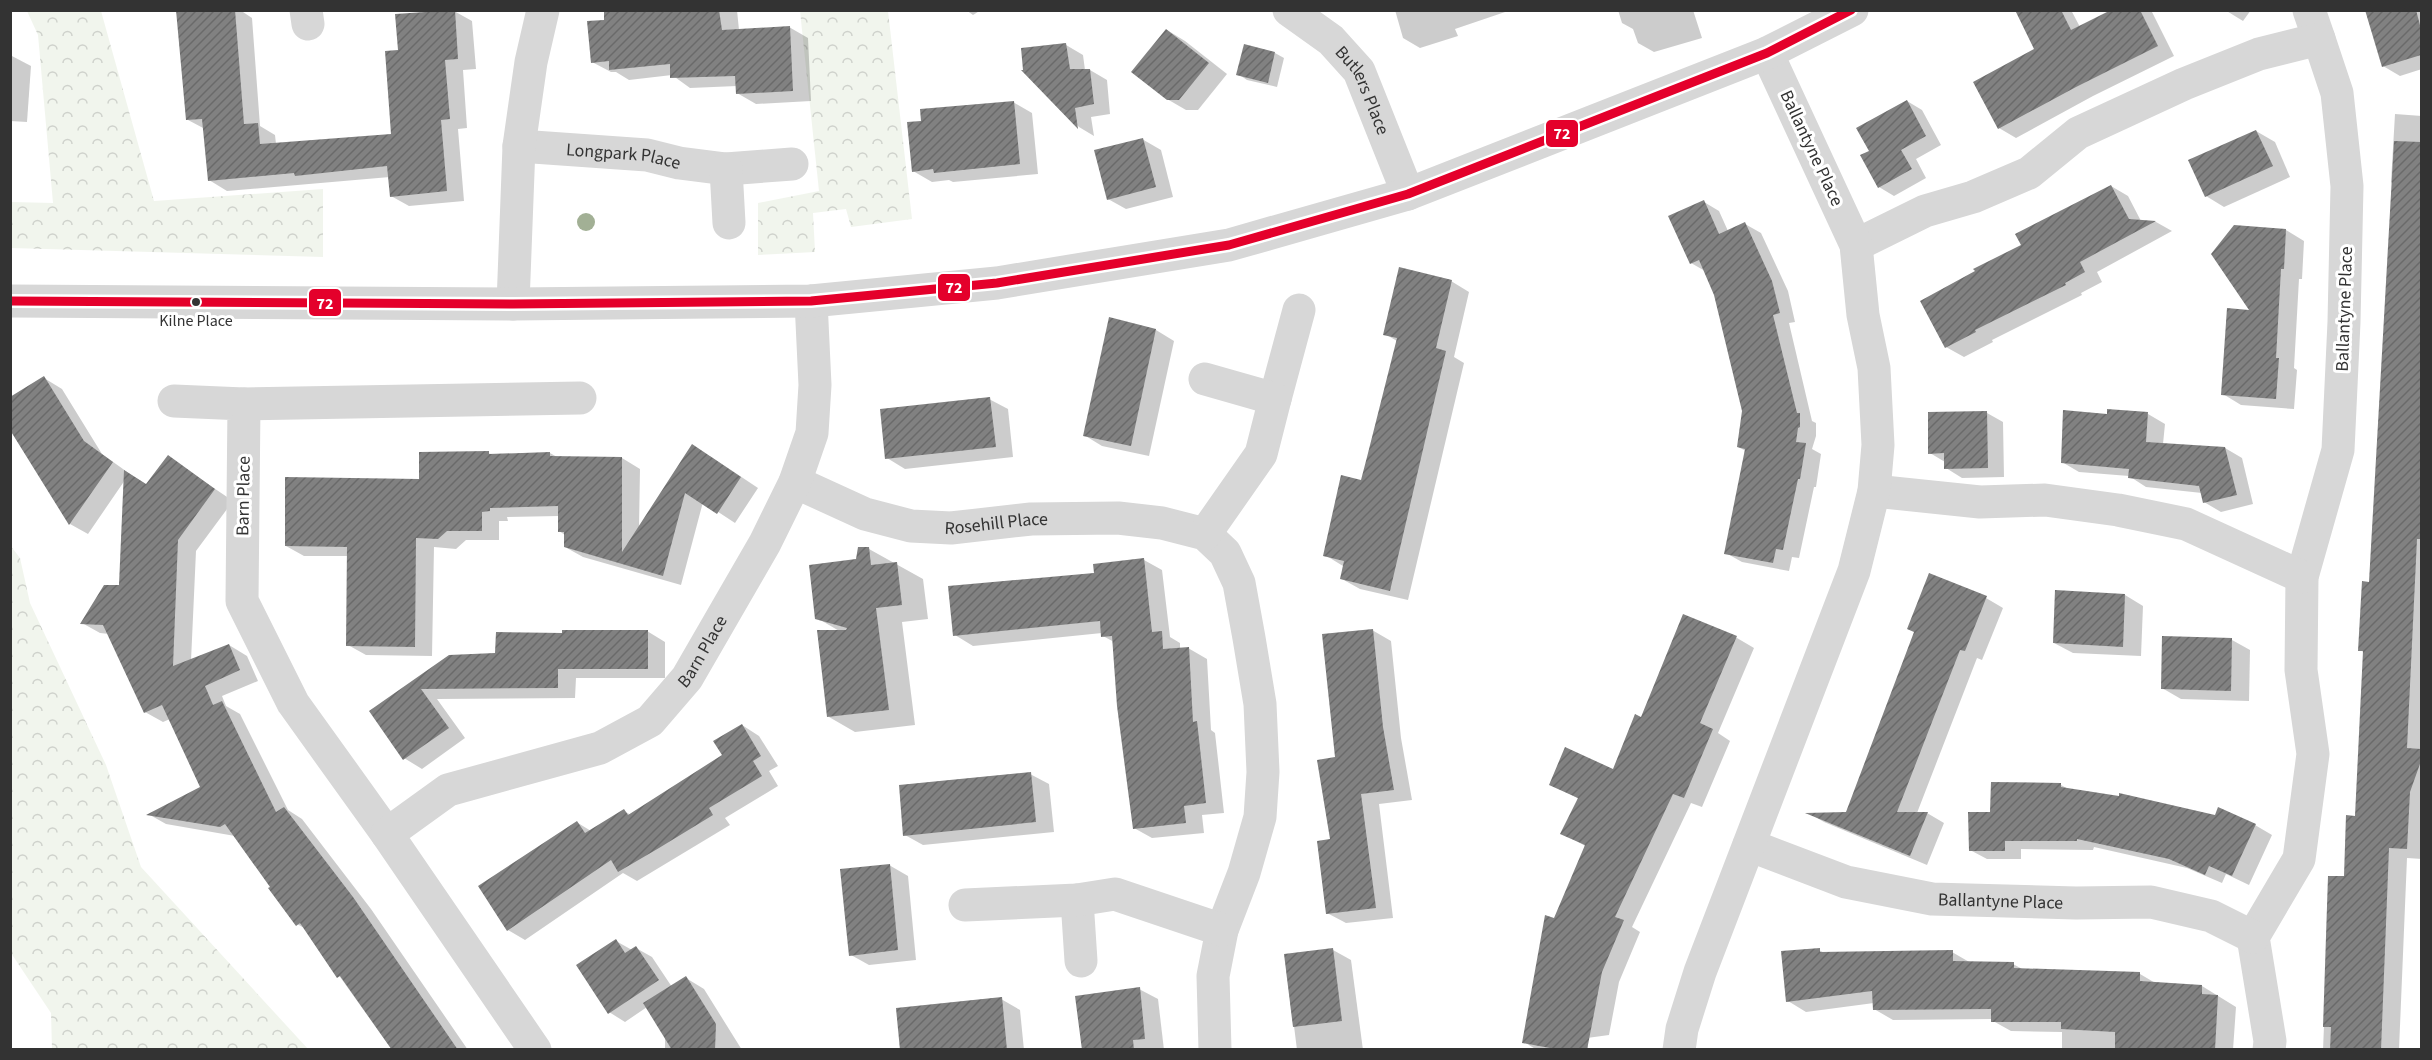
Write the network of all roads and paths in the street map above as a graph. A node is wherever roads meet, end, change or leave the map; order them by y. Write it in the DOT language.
graph roads {
  1 [pos="543,10"];
  2 [pos="1289,10"];
  3 [pos="1852,10"];
  4 [pos="2314,25"];
  5 [pos="1767,53"];
  6 [pos="519,146"];
  7 [pos="792,164"];
  8 [pos="726,169"];
  9 [pos="1408,194"];
  10 [pos="729,223"];
  11 [pos="1856,244"];
  12 [pos="10,301"];
  13 [pos="811,302"];
  14 [pos="513,304"];
  15 [pos="1299,310"];
  16 [pos="1205,379"];
  17 [pos="580,398"];
  18 [pos="1275,399"];
  19 [pos="174,401"];
  20 [pos="244,404"];
  21 [pos="795,482"];
  22 [pos="1874,491"];
  23 [pos="1205,534"];
  24 [pos="2302,577"];
  25 [pos="387,834"];
  26 [pos="1749,845"];
  27 [pos="1077,900"];
  28 [pos="965,905"];
  29 [pos="1222,930"];
  30 [pos="2253,937"];
  31 [pos="1081,961"];
  32 [pos="535,1050"];
  33 [pos="1215,1050"];
  34 [pos="1679,1050"];
  35 [pos="2269,1050"];
  1 -- 6 [label="street"];
  2 -- 9 [label="street, Butlers Place"];
  3 -- 5 [label="street"];
  4 -- 11 [label="street, Ballantyne Place"];
  4 -- 24 [label="street, Ballantyne Place"];
  5 -- 9 [label="street"];
  5 -- 11 [label="street, Ballantyne Place"];
  6 -- 8 [label="street, Longpark Place"];
  6 -- 14 [label="street"];
  7 -- 8 [label="street, Longpark Place"];
  8 -- 10 [label="street"];
  9 -- 13 [label="street"];
  11 -- 22 [label="street, Ballantyne Place"];
  12 -- 14 [label="street"];
  13 -- 14 [label="street"];
  13 -- 21 [label="street, Barn Place"];
  15 -- 18 [label="street"];
  16 -- 18 [label="street"];
  17 -- 20 [label="street"];
  18 -- 23 [label="street"];
  19 -- 20 [label="street"];
  20 -- 25 [label="street, Barn Place"];
  21 -- 23 [label="street, Rosehill Place"];
  21 -- 25 [label="street, Barn Place"];
  22 -- 24 [label="street"];
  22 -- 26 [label="street, Ballantyne Place"];
  23 -- 29 [label="street"];
  24 -- 30 [label="street, Ballantyne Place"];
  25 -- 32 [label="street, Barn Place"];
  26 -- 30 [label="street, Ballantyne Place"];
  26 -- 34 [label="street, Ballantyne Place"];
  27 -- 28 [label="street"];
  27 -- 29 [label="street"];
  27 -- 31 [label="street"];
  29 -- 33 [label="street"];
  30 -- 35 [label="street"];
}
